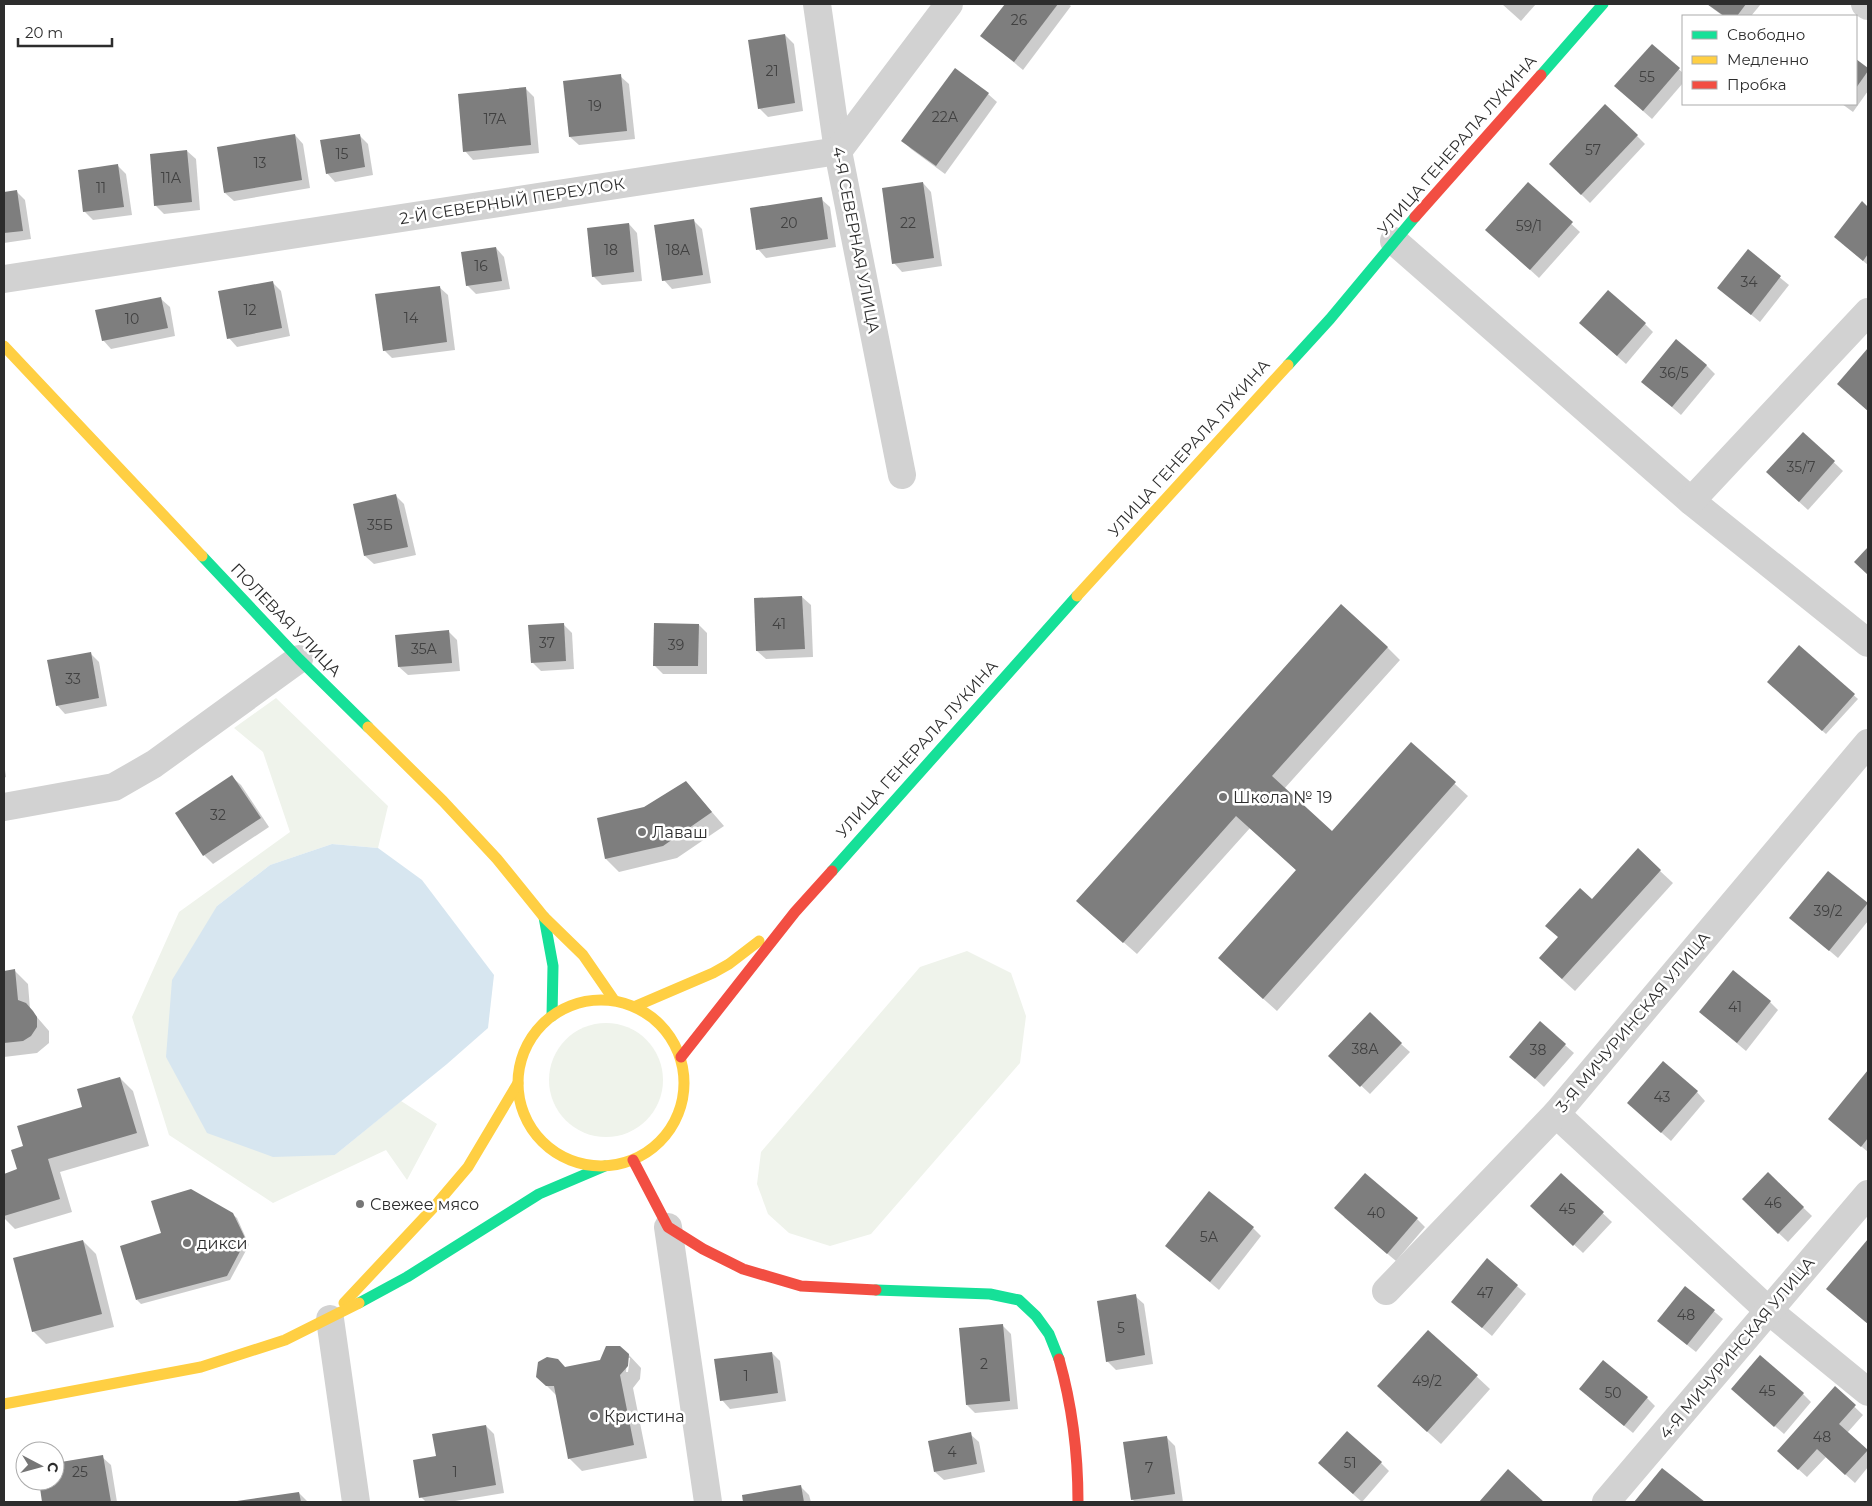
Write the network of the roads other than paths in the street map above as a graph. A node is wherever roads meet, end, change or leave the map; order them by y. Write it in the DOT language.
graph roads {
  1 [pos="817,4"];
  2 [pos="949,4"];
  3 [pos="1603,4"];
  4 [pos="838,151"];
  5 [pos="1394,241"];
  6 [pos="4,279"];
  7 [pos="1868,312"];
  8 [pos="4,346"];
  9 [pos="902,475"];
  10 [pos="1690,501"];
  11 [pos="1868,643"];
  12 [pos="299,659"];
  13 [pos="1868,742"];
  14 [pos="4,807"];
  15 [pos="795,912"];
  16 [pos="544,917"];
  17 [pos="614,1000"];
  18 [pos="636,1006"];
  19 [pos="552,1016"];
  20 [pos="681,1057"];
  21 [pos="518,1083"];
  22 [pos="1556,1114"];
  23 [pos="634,1160"];
  24 [pos="606,1166"];
  25 [pos="1868,1194"];
  26 [pos="668,1227"];
  27 [pos="1386,1291"];
  28 [pos="1769,1311"];
  29 [pos="330,1319"];
  30 [pos="1868,1392"];
  31 [pos="4,1404"];
  32 [pos="356,1502"];
  33 [pos="708,1502"];
  34 [pos="1078,1502"];
  35 [pos="1606,1502"];
  1 -- 4 [label="street, 4-Я СЕВЕРНАЯ УЛИЦА"];
  2 -- 4 [label="street"];
  3 -- 5 [label="main road, УЛИЦА ГЕНЕРАЛА ЛУКИНА"];
  4 -- 6 [label="street, 2-Й СЕВЕРНЫЙ ПЕРЕУЛОК"];
  4 -- 9 [label="street, 4-Я СЕВЕРНАЯ УЛИЦА"];
  5 -- 10 [label="street"];
  5 -- 15 [label="main road, УЛИЦА ГЕНЕРАЛА ЛУКИНА"];
  7 -- 10 [label="street"];
  8 -- 12 [label="main road, ПОЛЕВАЯ УЛИЦА"];
  10 -- 11 [label="street"];
  12 -- 14 [label="street"];
  12 -- 16 [label="main road, ПОЛЕВАЯ УЛИЦА"];
  13 -- 22 [label="street, 3-Я МИЧУРИНСКАЯ УЛИЦА"];
  15 -- 18 [label="main road, УЛИЦА ГЕНЕРАЛА ЛУКИНА"];
  15 -- 20 [label="main road, УЛИЦА ГЕНЕРАЛА ЛУКИНА"];
  16 -- 17 [label="main road, ПОЛЕВАЯ УЛИЦА"];
  16 -- 19 [label="main road, ПОЛЕВАЯ УЛИЦА"];
  17 -- 18 [label="main road"];
  17 -- 19 [label="main road"];
  18 -- 20 [label="main road"];
  19 -- 21 [label="main road"];
  20 -- 23 [label="main road"];
  21 -- 24 [label="main road"];
  21 -- 29 [label="main road"];
  22 -- 27 [label="street, 3-Я МИЧУРИНСКАЯ УЛИЦА"];
  22 -- 28 [label="street"];
  23 -- 24 [label="main road"];
  23 -- 26 [label="main road"];
  24 -- 29 [label="main road"];
  25 -- 28 [label="street, 4-Я МИЧУРИНСКАЯ УЛИЦА"];
  26 -- 33 [label="street"];
  26 -- 34 [label="main road"];
  28 -- 30 [label="street"];
  28 -- 35 [label="street, 4-Я МИЧУРИНСКАЯ УЛИЦА"];
  29 -- 31 [label="main road"];
  29 -- 32 [label="street"];
}
